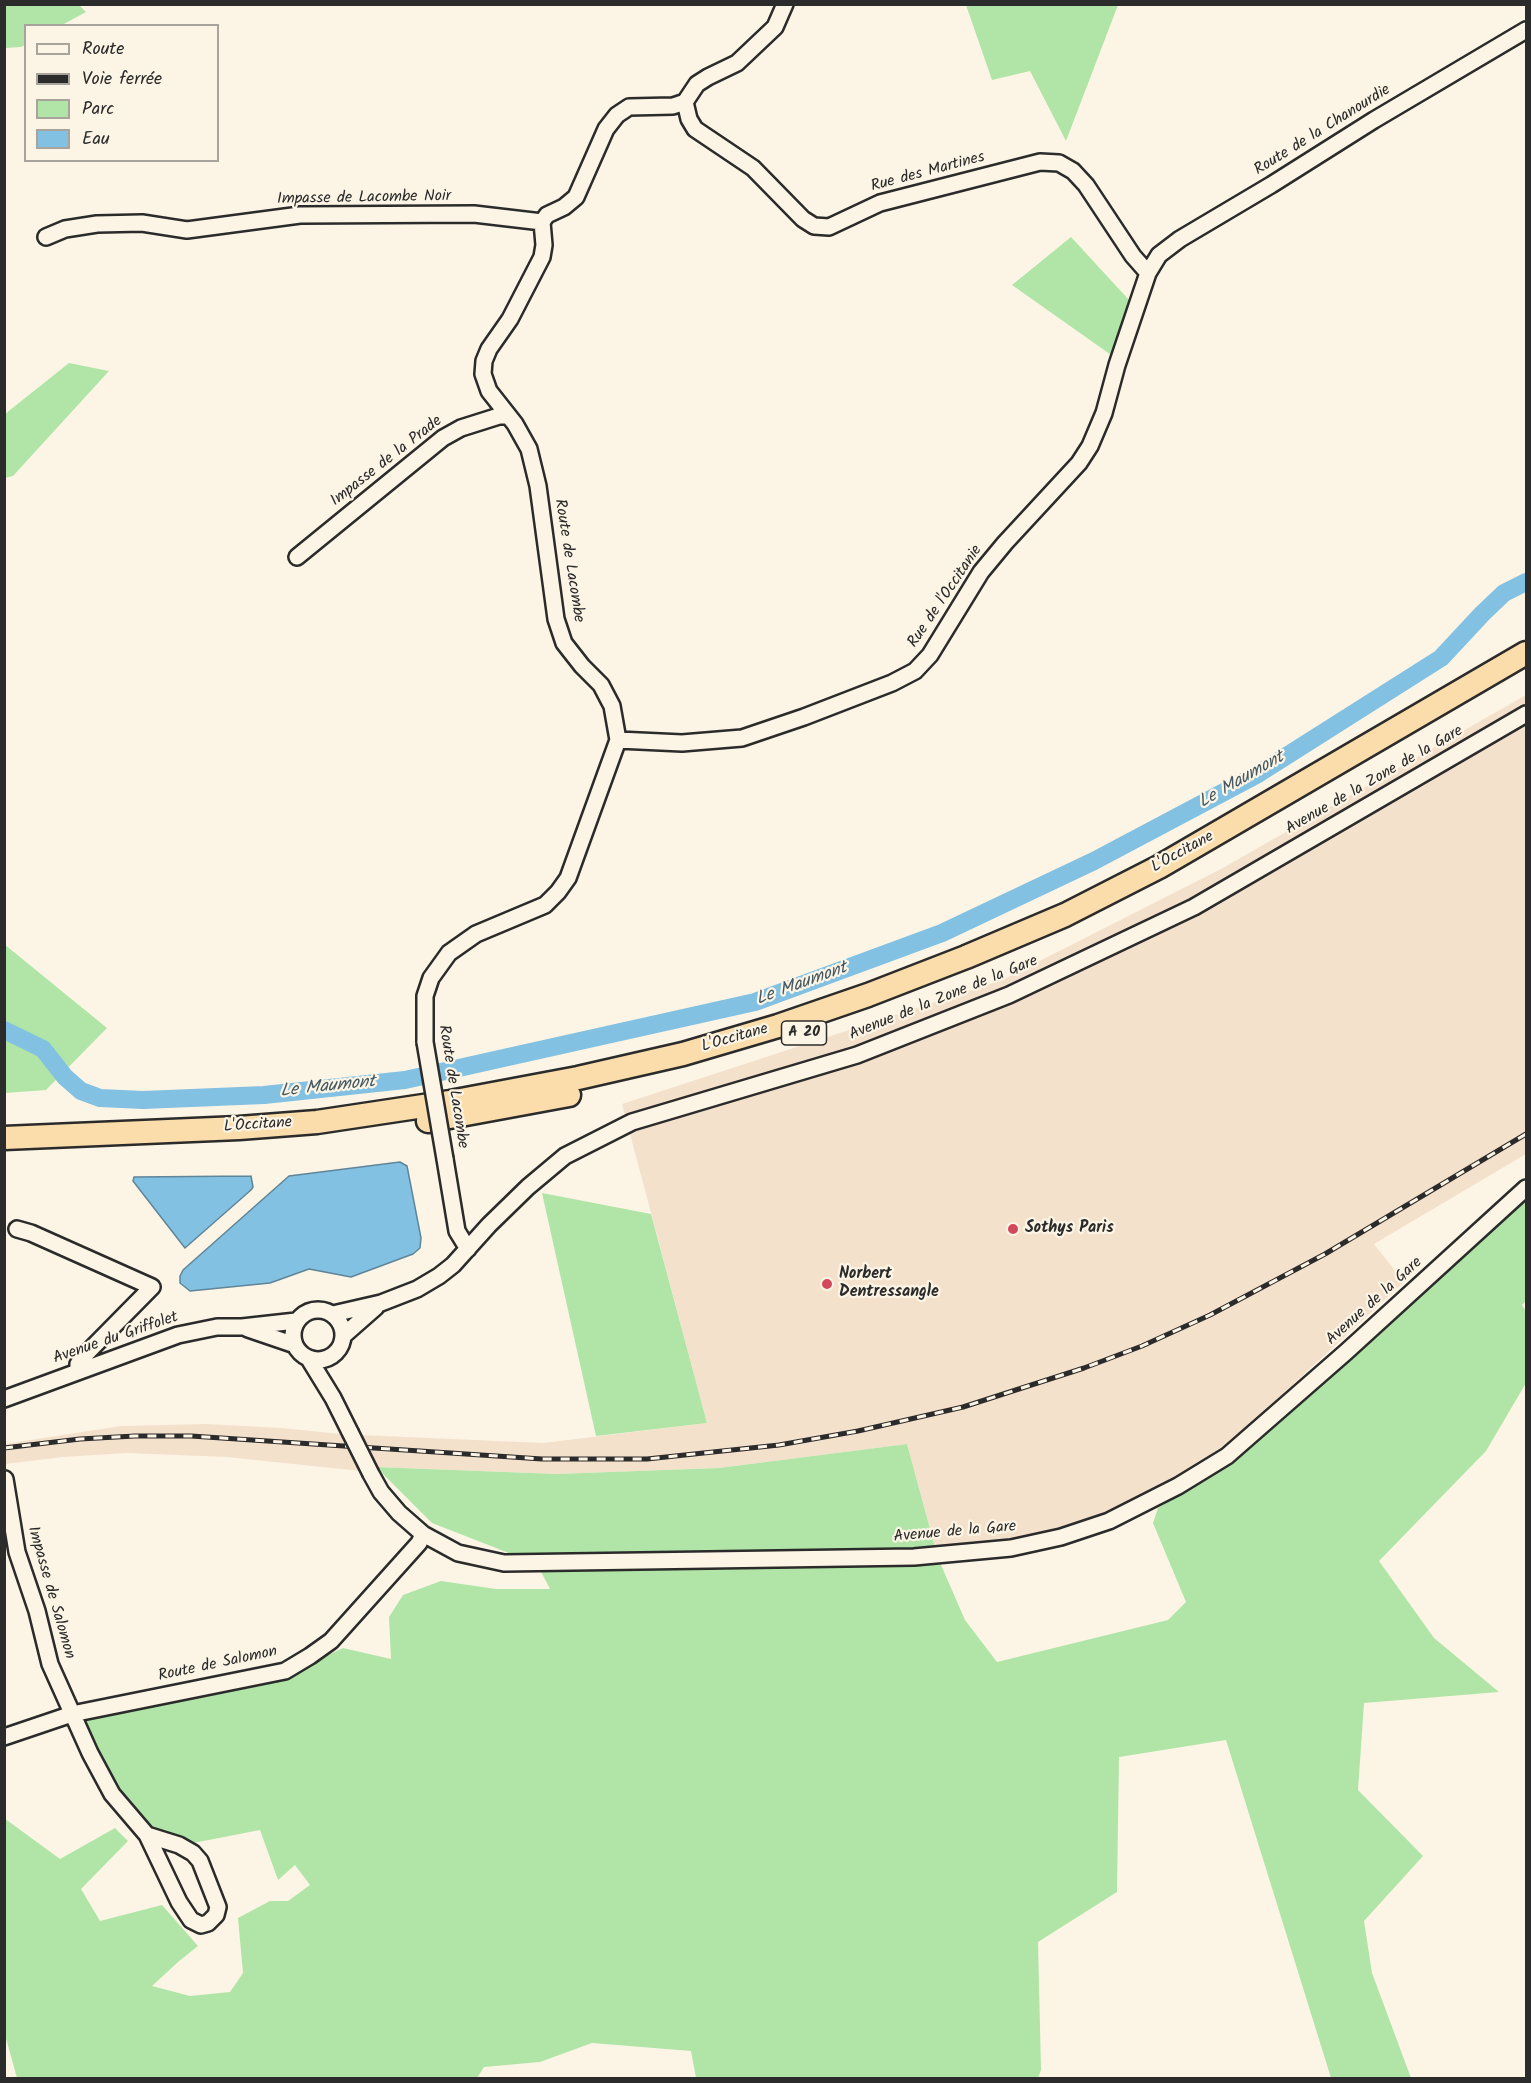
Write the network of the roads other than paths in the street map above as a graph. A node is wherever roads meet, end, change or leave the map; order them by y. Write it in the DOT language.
graph roads {
  1 [pos="784,4"];
  2 [pos="1527,30"];
  3 [pos="685,102"];
  4 [pos="542,222"];
  5 [pos="46,237"];
  6 [pos="1148,273"];
  7 [pos="508,416"];
  8 [pos="297,557"];
  9 [pos="1527,653"];
  10 [pos="1527,670"];
  11 [pos="1527,714"];
  12 [pos="618,740"];
  13 [pos="4,1138"];
  14 [pos="4,1153"];
  15 [pos="1527,1188"];
  16 [pos="17,1229"];
  17 [pos="468,1249"];
  18 [pos="381,1303"];
  19 [pos="333,1314"];
  20 [pos="296,1321"];
  21 [pos="242,1327"];
  22 [pos="344,1336"];
  23 [pos="295,1345"];
  24 [pos="331,1357"];
  25 [pos="309,1359"];
  26 [pos="78,1370"];
  27 [pos="333,1398"];
  28 [pos="4,1399"];
  29 [pos="5,1479"];
  30 [pos="423,1534"];
  31 [pos="72,1714"];
  32 [pos="4,1737"];
  33 [pos="147,1835"];
  1 -- 3 [label="street"];
  2 -- 6 [label="street, Route de la Chanourdie"];
  3 -- 4 [label="street"];
  3 -- 6 [label="street, Rue des Martines"];
  4 -- 5 [label="street, Impasse de Lacombe Noir"];
  4 -- 7 [label="street, Route de Lacombe"];
  6 -- 12 [label="street, Rue de l'Occitanie"];
  7 -- 8 [label="street, Impasse de la Prade"];
  7 -- 12 [label="street, Route de Lacombe"];
  9 -- 13 [label="highway, L'Occitane / A 20"];
  10 -- 14 [label="highway, L'Occitane / A 20"];
  11 -- 17 [label="street, Avenue de la Zone de la Gare"];
  12 -- 17 [label="street, Route de Lacombe, bridge"];
  15 -- 30 [label="street, Avenue de la Gare"];
  16 -- 26 [label="street"];
  17 -- 18 [label="street, Avenue de la Zone de la Gare"];
  18 -- 19 [label="street, Avenue de la Zone de la Gare"];
  18 -- 22 [label="street, Avenue de la Zone de la Gare"];
  19 -- 20 [label="street"];
  19 -- 22 [label="street"];
  20 -- 21 [label="street, Avenue du Griffolet"];
  20 -- 23 [label="street"];
  21 -- 23 [label="street"];
  21 -- 26 [label="street, Avenue du Griffolet"];
  22 -- 24 [label="street"];
  23 -- 25 [label="street"];
  24 -- 25 [label="street"];
  24 -- 27 [label="street"];
  25 -- 27 [label="street, Avenue de la Gare"];
  26 -- 28 [label="street, Avenue du Griffolet"];
  27 -- 30 [label="street, Avenue de la Gare, bridge"];
  29 -- 31 [label="street, Impasse de Salomon"];
  30 -- 31 [label="street, Route de Salomon"];
  31 -- 32 [label="street, Route de Salomon"];
  31 -- 33 [label="street, Impasse de Salomon"];
  33 -- 33 [label="street, Impasse de Salomon"];
}
